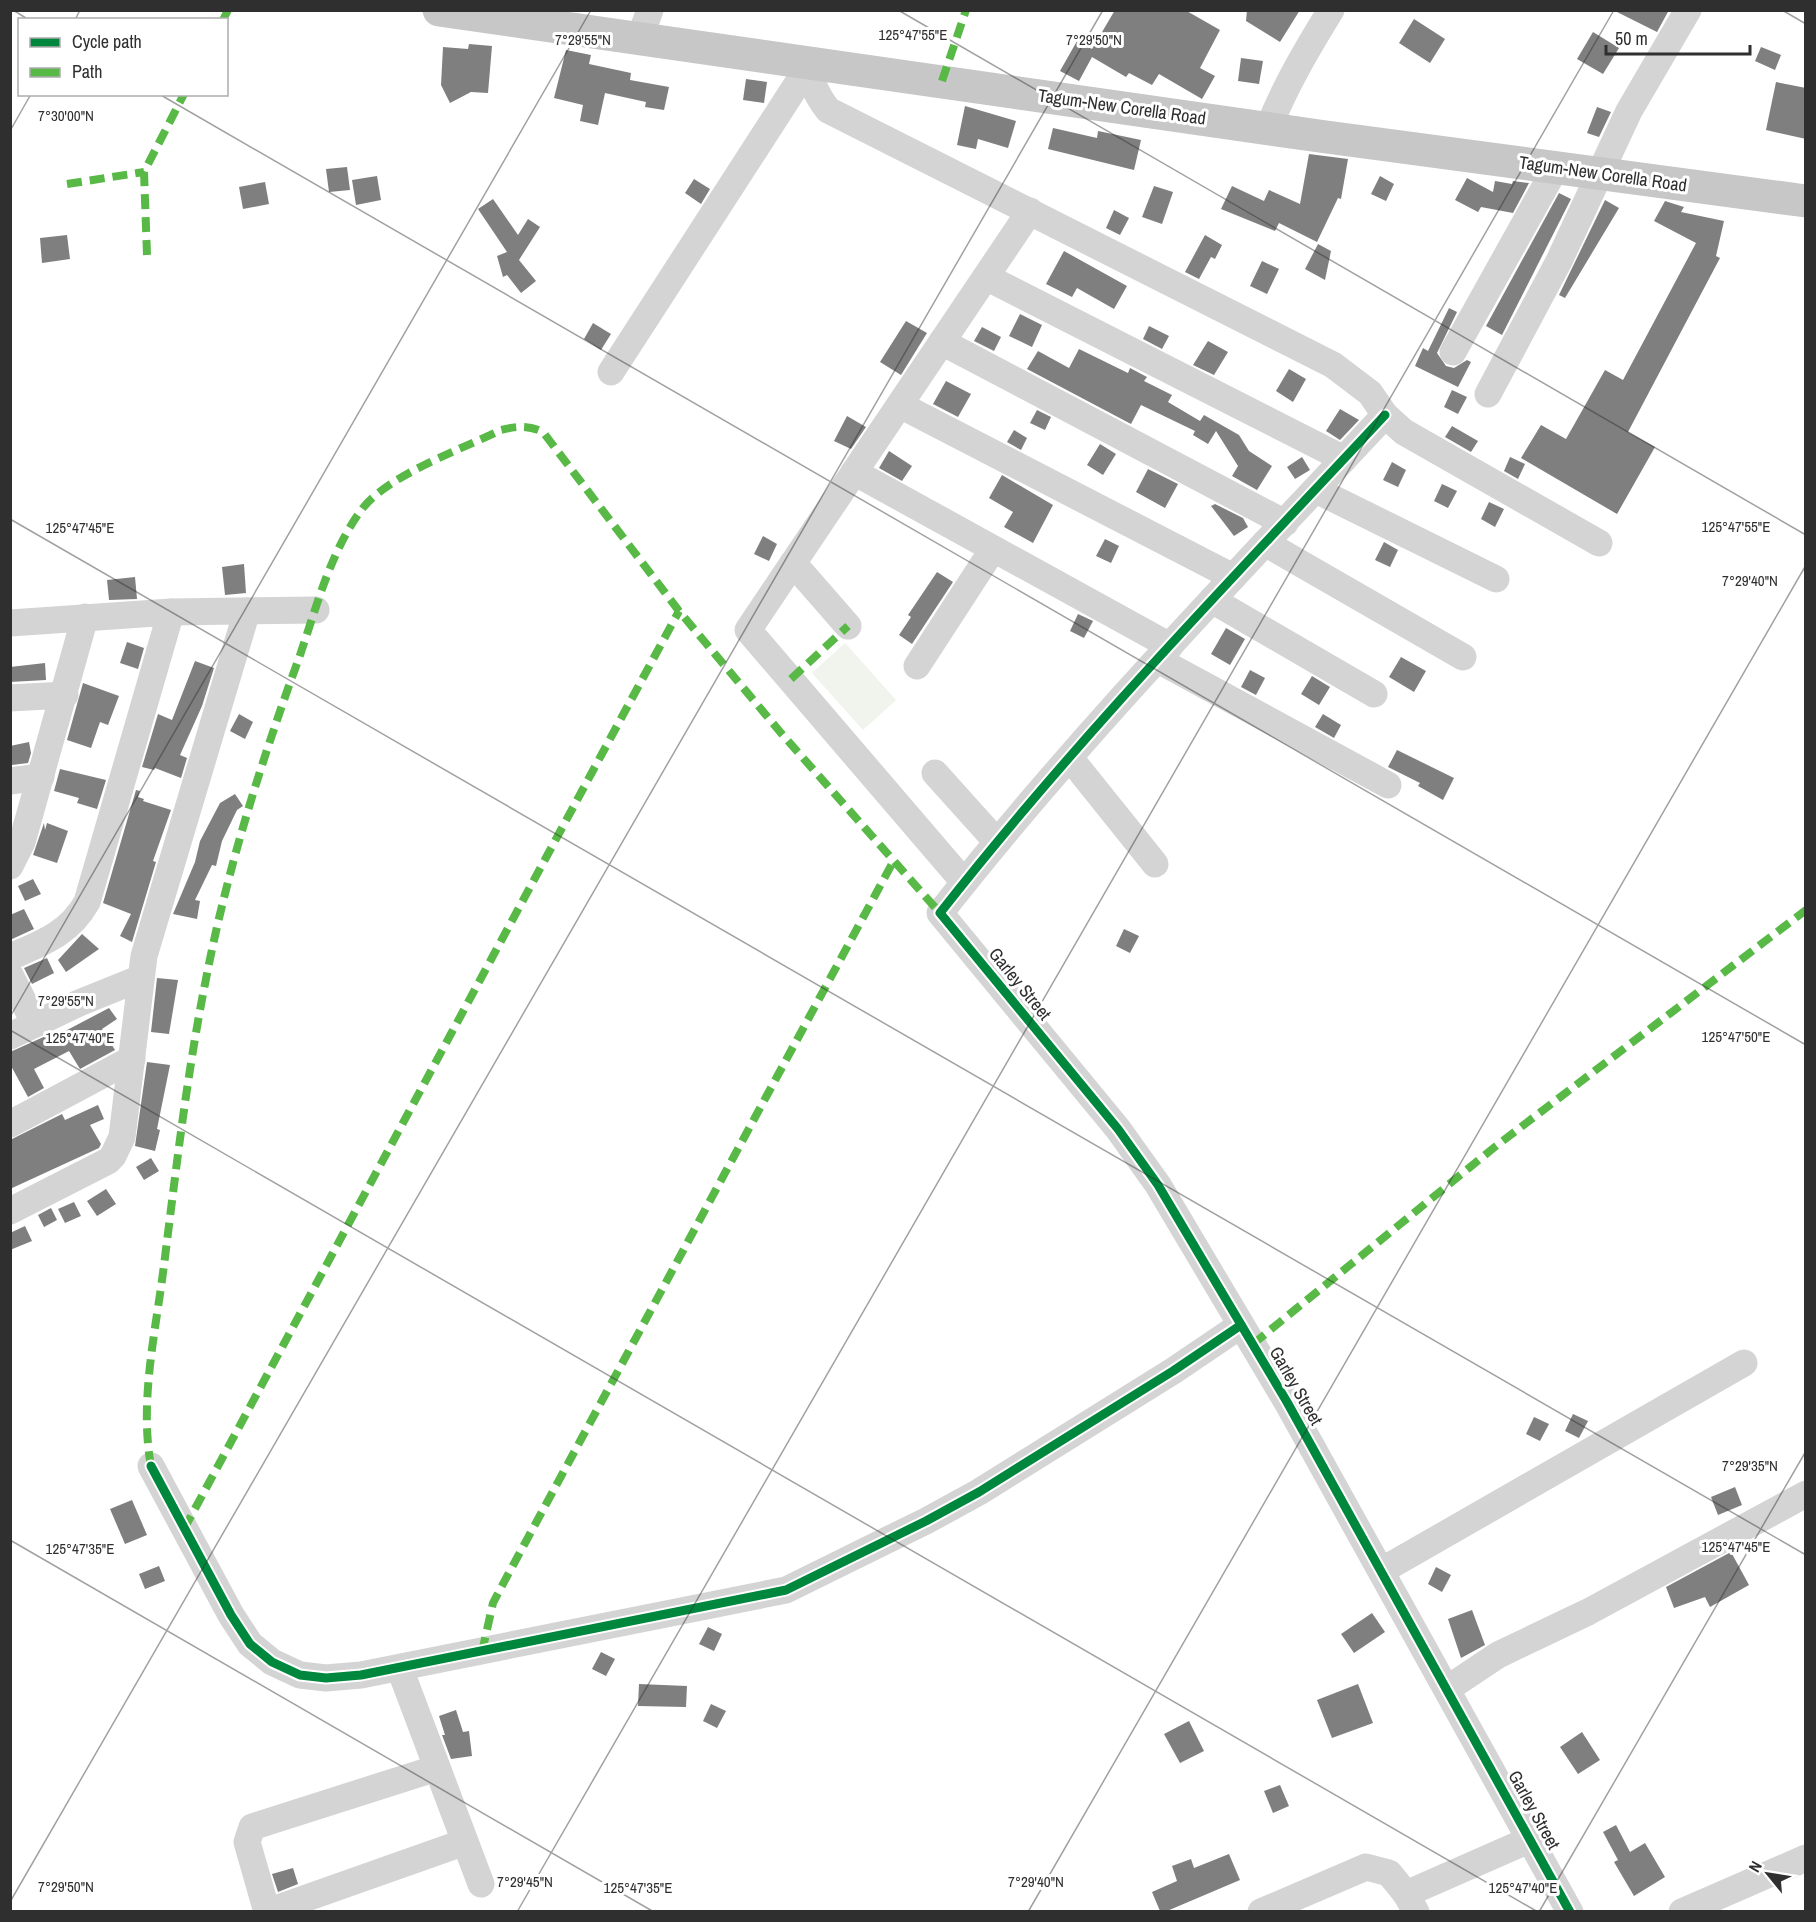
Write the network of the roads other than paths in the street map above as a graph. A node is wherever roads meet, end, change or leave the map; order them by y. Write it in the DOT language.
graph roads {
  1 [pos="439,10"];
  2 [pos="1331,10"];
  3 [pos="1688,10"];
  4 [pos="644,25"];
  5 [pos="810,64"];
  6 [pos="1268,129"];
  7 [pos="1556,167"];
  8 [pos="1600,173"];
  9 [pos="1806,201"];
  10 [pos="1030,211"];
  11 [pos="986,277"];
  12 [pos="942,342"];
  13 [pos="1453,352"];
  14 [pos="610,372"];
  15 [pos="1488,394"];
  16 [pos="900,405"];
  17 [pos="1385,415"];
  18 [pos="1344,459"];
  19 [pos="854,472"];
  20 [pos="1316,490"];
  21 [pos="1285,523"];
  22 [pos="1265,543"];
  23 [pos="1599,543"];
  24 [pos="993,549"];
  25 [pos="794,563"];
  26 [pos="1233,577"];
  27 [pos="1496,579"];
  28 [pos="1212,600"];
  29 [pos="316,610"];
  30 [pos="247,611"];
  31 [pos="171,612"];
  32 [pos="85,616"];
  33 [pos="10,623"];
  34 [pos="848,626"];
  35 [pos="1164,653"];
  36 [pos="1463,657"];
  37 [pos="917,666"];
  38 [pos="1374,694"];
  39 [pos="65,695"];
  40 [pos="10,698"];
  41 [pos="1070,758"];
  42 [pos="935,773"];
  43 [pos="41,777"];
  44 [pos="10,781"];
  45 [pos="1388,785"];
  46 [pos="997,842"];
  47 [pos="1155,864"];
  48 [pos="10,866"];
  49 [pos="964,882"];
  50 [pos="10,957"];
  51 [pos="10,975"];
  52 [pos="141,978"];
  53 [pos="35,1024"];
  54 [pos="10,1036"];
  55 [pos="132,1059"];
  56 [pos="10,1124"];
  57 [pos="10,1211"];
  58 [pos="1240,1325"];
  59 [pos="1744,1363"];
  60 [pos="151,1466"];
  61 [pos="1806,1494"];
  62 [pos="1381,1571"];
  63 [pos="400,1669"];
  64 [pos="1447,1689"];
  65 [pos="437,1767"];
  66 [pos="1531,1839"];
  67 [pos="465,1842"];
  68 [pos="1806,1858"];
  69 [pos="481,1884"];
  70 [pos="1411,1903"];
  71 [pos="1261,1911"];
  72 [pos="1570,1911"];
  73 [pos="1682,1911"];
  1 -- 4 [label="main road, Tagum-New Corella Road"];
  2 -- 6 [label="street"];
  3 -- 8 [label="street"];
  4 -- 5 [label="main road, Tagum-New Corella Road"];
  5 -- 6 [label="main road, Tagum-New Corella Road"];
  5 -- 10 [label="street"];
  5 -- 14 [label="street"];
  6 -- 7 [label="main road, Tagum-New Corella Road"];
  7 -- 8 [label="main road, Tagum-New Corella Road"];
  7 -- 13 [label="street"];
  8 -- 9 [label="main road, Tagum-New Corella Road"];
  8 -- 15 [label="street"];
  10 -- 11 [label="street"];
  10 -- 17 [label="street"];
  11 -- 12 [label="street"];
  11 -- 18 [label="street"];
  12 -- 16 [label="street"];
  12 -- 21 [label="street"];
  16 -- 19 [label="street"];
  16 -- 26 [label="street"];
  17 -- 18 [label="street"];
  17 -- 23 [label="street"];
  18 -- 20 [label="street"];
  19 -- 24 [label="street"];
  19 -- 25 [label="street"];
  20 -- 21 [label="street"];
  20 -- 27 [label="street"];
  21 -- 22 [label="street"];
  22 -- 26 [label="street"];
  22 -- 36 [label="street"];
  24 -- 35 [label="street"];
  24 -- 37 [label="street"];
  25 -- 34 [label="street"];
  25 -- 49 [label="street"];
  26 -- 28 [label="street"];
  28 -- 35 [label="street"];
  28 -- 38 [label="street"];
  29 -- 30 [label="street"];
  30 -- 31 [label="street"];
  30 -- 52 [label="street"];
  31 -- 32 [label="street"];
  31 -- 50 [label="street"];
  32 -- 33 [label="street"];
  32 -- 39 [label="street"];
  35 -- 41 [label="street"];
  35 -- 45 [label="street"];
  39 -- 40 [label="street"];
  39 -- 43 [label="street"];
  41 -- 46 [label="street"];
  41 -- 47 [label="street"];
  42 -- 46 [label="street"];
  43 -- 44 [label="street"];
  43 -- 48 [label="street"];
  46 -- 49 [label="street"];
  49 -- 58 [label="street, Garley Street"];
  51 -- 53 [label="street"];
  52 -- 53 [label="street"];
  52 -- 55 [label="street"];
  53 -- 54 [label="street"];
  55 -- 56 [label="street"];
  55 -- 57 [label="street"];
  58 -- 62 [label="street, Garley Street"];
  58 -- 63 [label="street"];
  59 -- 62 [label="street"];
  60 -- 63 [label="street"];
  61 -- 64 [label="street"];
  62 -- 64 [label="street, Garley Street"];
  63 -- 65 [label="street"];
  64 -- 66 [label="street, Garley Street"];
  65 -- 67 [label="street"];
  65 -- 67 [label="street"];
  66 -- 70 [label="street"];
  66 -- 72 [label="street, Garley Street"];
  67 -- 69 [label="street"];
  68 -- 73 [label="street"];
  70 -- 71 [label="street"];
}
